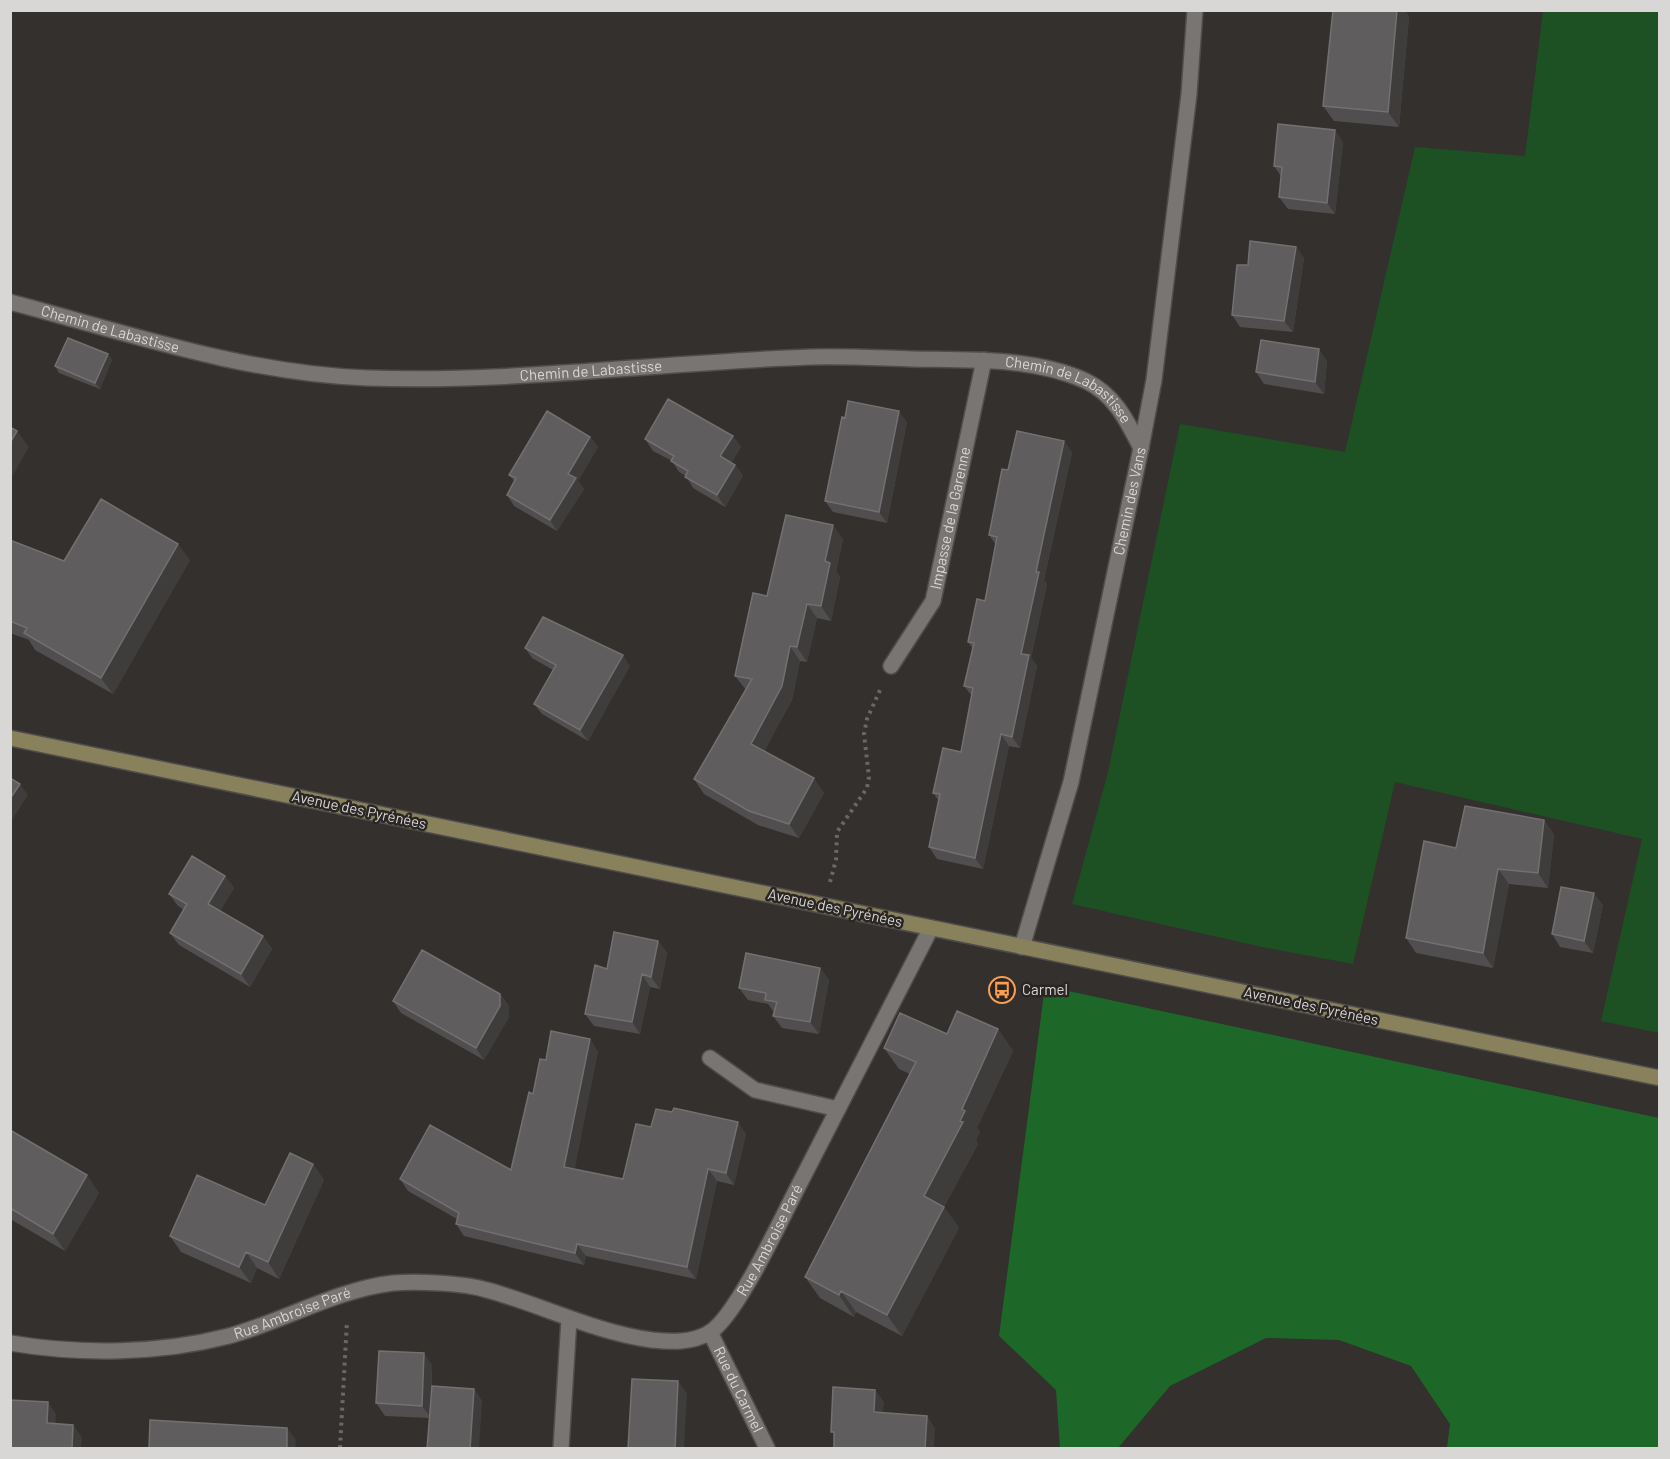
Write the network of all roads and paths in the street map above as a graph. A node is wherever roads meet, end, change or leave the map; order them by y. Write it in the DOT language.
graph roads {
  1 [pos="1195,10"];
  2 [pos="10,302"];
  3 [pos="984,360"];
  4 [pos="1141,448"];
  5 [pos="891,666"];
  6 [pos="10,738"];
  7 [pos="824,906"];
  8 [pos="931,928"];
  9 [pos="1022,947"];
  10 [pos="710,1058"];
  11 [pos="1659,1078"];
  12 [pos="838,1109"];
  13 [pos="349,1294"];
  14 [pos="569,1319"];
  15 [pos="710,1332"];
  16 [pos="10,1343"];
  17 [pos="340,1449"];
  18 [pos="561,1449"];
  19 [pos="767,1449"];
  1 -- 4 [label="street, Chemin des Vans"];
  2 -- 3 [label="street, Chemin de Labastisse"];
  3 -- 4 [label="street, Chemin de Labastisse"];
  3 -- 5 [label="street, Impasse de la Garenne"];
  4 -- 9 [label="street, Chemin des Vans"];
  5 -- 7 [label="path"];
  6 -- 7 [label="main road, Avenue des Pyrénées"];
  7 -- 8 [label="main road, Avenue des Pyrénées"];
  8 -- 9 [label="main road, Avenue des Pyrénées"];
  8 -- 12 [label="street, Rue Ambroise Paré"];
  9 -- 11 [label="main road, Avenue des Pyrénées"];
  10 -- 12 [label="street"];
  12 -- 15 [label="street, Rue Ambroise Paré"];
  13 -- 14 [label="street, Rue Ambroise Paré"];
  13 -- 16 [label="street, Rue Ambroise Paré"];
  13 -- 17 [label="path"];
  14 -- 15 [label="street, Rue Ambroise Paré"];
  14 -- 18 [label="street"];
  15 -- 19 [label="street, Rue du Carmel"];
}
